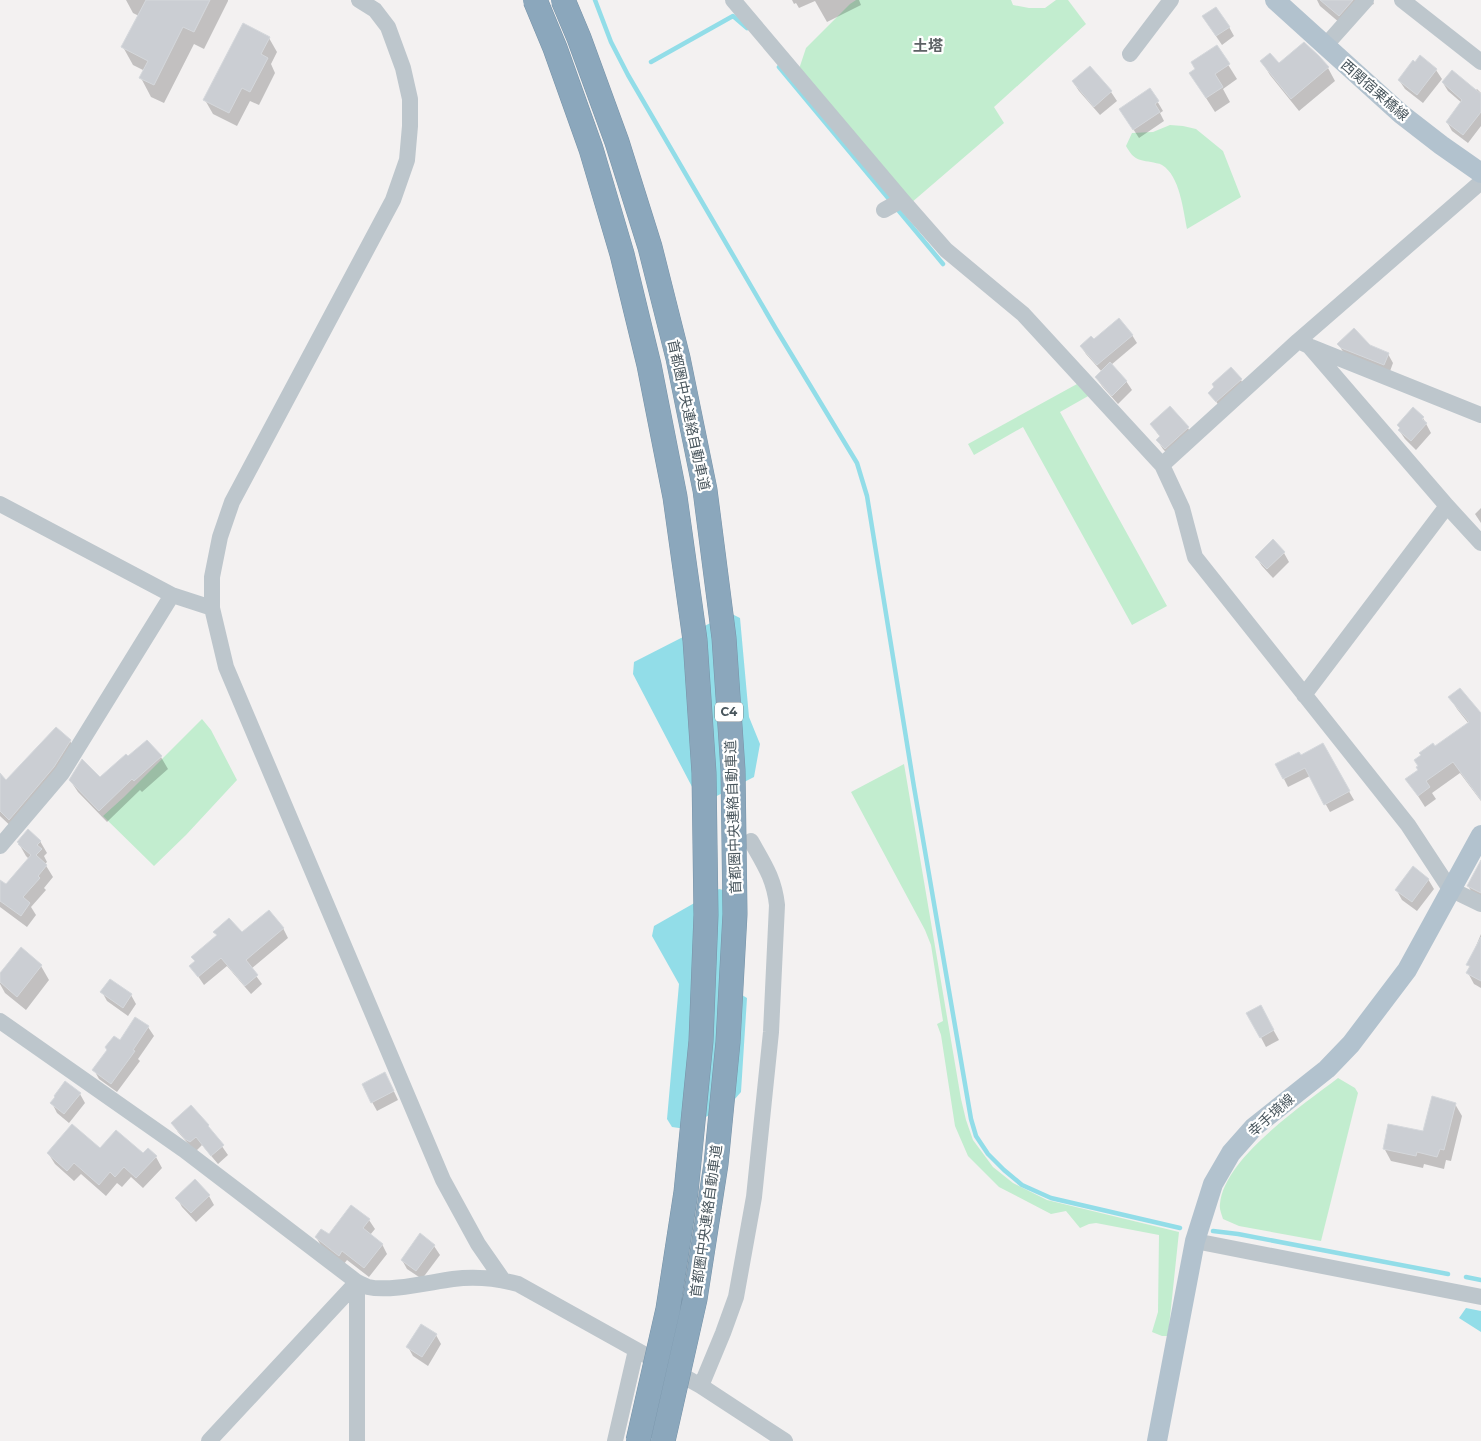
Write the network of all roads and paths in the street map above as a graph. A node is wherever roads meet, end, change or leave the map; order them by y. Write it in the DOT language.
graph roads {
  1 [pos="359,0"];
  2 [pos="534,0"];
  3 [pos="563,0"];
  4 [pos="733,0"];
  5 [pos="1171,0"];
  6 [pos="1275,0"];
  7 [pos="1366,0"];
  8 [pos="1402,0"];
  9 [pos="1325,46"];
  10 [pos="1130,54"];
  11 [pos="1481,62"];
  12 [pos="1481,173"];
  13 [pos="1481,182"];
  14 [pos="902,201"];
  15 [pos="884,210"];
  16 [pos="1304,344"];
  17 [pos="1481,415"];
  18 [pos="1162,465"];
  19 [pos="0,504"];
  20 [pos="1447,506"];
  21 [pos="1481,543"];
  22 [pos="172,595"];
  23 [pos="212,608"];
  24 [pos="1304,695"];
  25 [pos="1481,835"];
  26 [pos="751,841"];
  27 [pos="0,846"];
  28 [pos="1450,889"];
  29 [pos="1481,904"];
  30 [pos="0,1021"];
  31 [pos="1195,1241"];
  32 [pos="503,1280"];
  33 [pos="358,1282"];
  34 [pos="1481,1297"];
  35 [pos="636,1350"];
  36 [pos="701,1386"];
  37 [pos="208,1441"];
  38 [pos="356,1441"];
  39 [pos="615,1441"];
  40 [pos="638,1441"];
  41 [pos="663,1441"];
  42 [pos="785,1441"];
  43 [pos="1158,1441"];
  1 -- 23 [label="street"];
  2 -- 40 [label="highway, 首都圏中央連絡自動車道 / C4, bridge"];
  3 -- 41 [label="highway, 首都圏中央連絡自動車道 / C4, bridge"];
  4 -- 14 [label="street"];
  5 -- 10 [label="street"];
  6 -- 9 [label="main road, 西関宿栗橋線"];
  7 -- 9 [label="street"];
  8 -- 11 [label="street"];
  9 -- 12 [label="main road, 西関宿栗橋線"];
  13 -- 16 [label="street"];
  14 -- 15 [label="street"];
  14 -- 18 [label="street"];
  16 -- 17 [label="street"];
  16 -- 18 [label="street"];
  16 -- 20 [label="street"];
  18 -- 24 [label="street"];
  19 -- 22 [label="street"];
  20 -- 21 [label="street"];
  20 -- 24 [label="street"];
  22 -- 23 [label="street"];
  22 -- 27 [label="street"];
  23 -- 32 [label="street"];
  24 -- 28 [label="street"];
  25 -- 28 [label="main road, 幸手境線"];
  26 -- 36 [label="street"];
  28 -- 29 [label="street"];
  28 -- 31 [label="main road, 幸手境線"];
  30 -- 33 [label="street"];
  31 -- 34 [label="street"];
  31 -- 43 [label="main road, 幸手境線"];
  32 -- 33 [label="street"];
  32 -- 35 [label="street"];
  33 -- 37 [label="street"];
  33 -- 38 [label="street"];
  35 -- 36 [label="street"];
  35 -- 39 [label="street"];
  36 -- 42 [label="street"];
}
